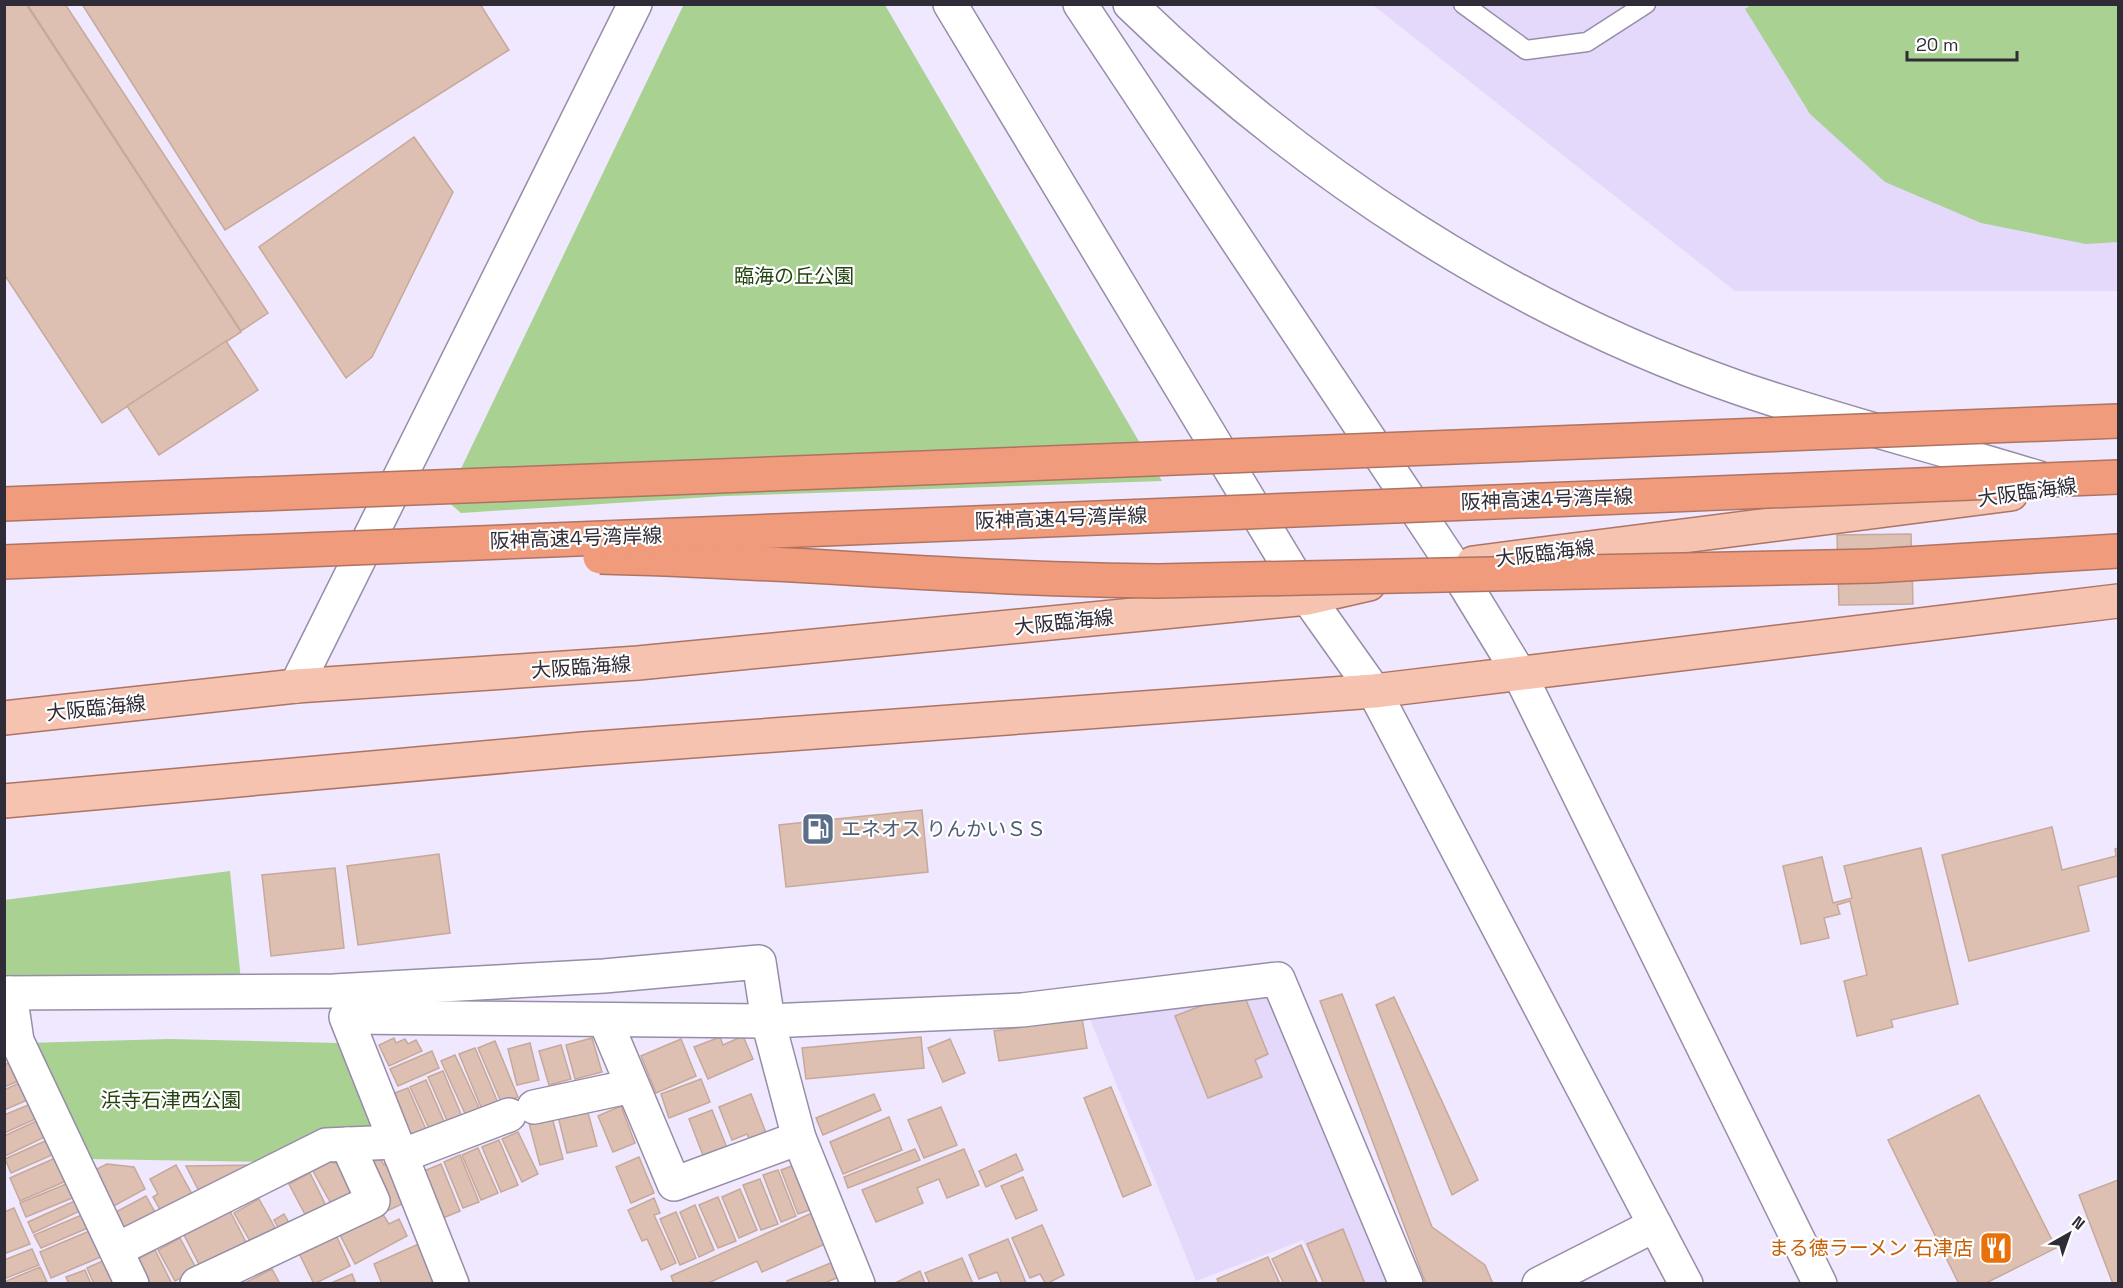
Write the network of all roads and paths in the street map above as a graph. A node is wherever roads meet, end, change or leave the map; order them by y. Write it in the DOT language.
graph roads {
  1 [pos="635,4"];
  2 [pos="950,4"];
  3 [pos="1080,4"];
  4 [pos="1130,4"];
  5 [pos="1463,4"];
  6 [pos="1646,4"];
  7 [pos="2118,421"];
  8 [pos="2118,478"];
  9 [pos="2067,487"];
  10 [pos="4,504"];
  11 [pos="2118,551"];
  12 [pos="4,562"];
  13 [pos="1453,565"];
  14 [pos="4,570"];
  15 [pos="1308,598"];
  16 [pos="2118,601"];
  17 [pos="1519,673"];
  18 [pos="296,686"];
  19 [pos="1374,691"];
  20 [pos="4,718"];
  21 [pos="4,801"];
  22 [pos="8,993"];
  23 [pos="605,1020"];
  24 [pos="768,1021"];
  25 [pos="632,1086"];
  26 [pos="799,1138"];
  27 [pos="347,1144"];
  28 [pos="398,1149"];
  29 [pos="1655,1225"];
  30 [pos="116,1250"];
  31 [pos="132,1284"];
  32 [pos="197,1284"];
  33 [pos="452,1284"];
  34 [pos="858,1284"];
  35 [pos="1406,1284"];
  36 [pos="1539,1284"];
  37 [pos="1686,1284"];
  38 [pos="1820,1284"];
  1 -- 18 [label="street"];
  2 -- 15 [label="street"];
  3 -- 13 [label="street"];
  4 -- 9 [label="street"];
  5 -- 6 [label="lane"];
  7 -- 10 [label="highway, bridge"];
  8 -- 9 [label="main road, 大阪臨海線"];
  8 -- 12 [label="highway, 阪神高速4号湾岸線, bridge"];
  9 -- 13 [label="main road, 大阪臨海線"];
  11 -- 14 [label="highway, bridge"];
  13 -- 15 [label="main road, 大阪臨海線"];
  13 -- 17 [label="street"];
  15 -- 18 [label="main road, 大阪臨海線"];
  15 -- 19 [label="street"];
  16 -- 17 [label="main road"];
  17 -- 19 [label="main road"];
  17 -- 38 [label="street"];
  18 -- 20 [label="main road, 大阪臨海線"];
  19 -- 21 [label="main road"];
  19 -- 29 [label="street"];
  22 -- 24 [label="street"];
  22 -- 30 [label="street"];
  23 -- 24 [label="street"];
  23 -- 25 [label="street"];
  23 -- 28 [label="street"];
  24 -- 26 [label="street"];
  24 -- 35 [label="street"];
  25 -- 26 [label="street"];
  25 -- 28 [label="street"];
  26 -- 34 [label="street"];
  27 -- 28 [label="street"];
  27 -- 30 [label="street"];
  27 -- 32 [label="street"];
  28 -- 33 [label="street"];
  29 -- 36 [label="street"];
  29 -- 37 [label="street"];
  30 -- 31 [label="street"];
}
